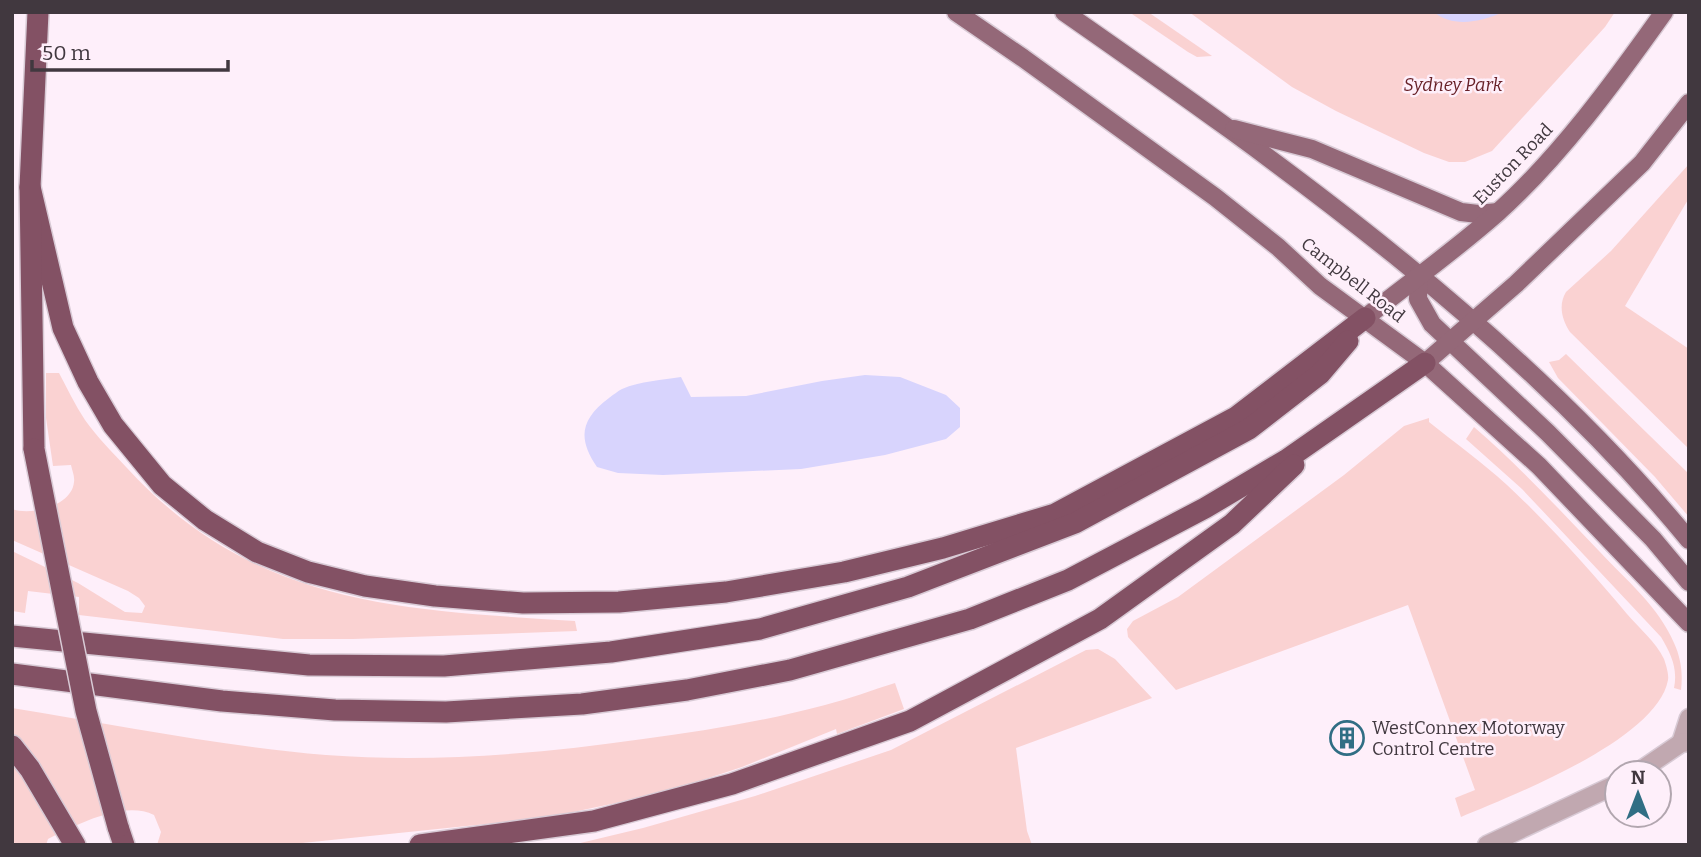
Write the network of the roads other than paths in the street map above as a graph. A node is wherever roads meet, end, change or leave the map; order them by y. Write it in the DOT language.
graph roads {
  1 [pos="38,12"];
  2 [pos="956,12"];
  3 [pos="1064,12"];
  4 [pos="1664,12"];
  5 [pos="1689,103"];
  6 [pos="1227,127"];
  7 [pos="30,187"];
  8 [pos="1498,212"];
  9 [pos="1419,274"];
  10 [pos="1365,318"];
  11 [pos="1474,321"];
  12 [pos="1450,341"];
  13 [pos="1425,363"];
  14 [pos="1331,430"];
  15 [pos="1689,540"];
  16 [pos="1689,582"];
  17 [pos="1689,624"];
  18 [pos="12,636"];
  19 [pos="12,674"];
  20 [pos="1689,718"];
  21 [pos="1685,743"];
  22 [pos="12,746"];
  23 [pos="1659,759"];
  24 [pos="1603,791"];
  25 [pos="121,836"];
  26 [pos="75,845"];
  27 [pos="420,845"];
  28 [pos="1487,845"];
  1 -- 7 [label="highway"];
  2 -- 10 [label="main road, Campbell Road"];
  3 -- 6 [label="main road"];
  4 -- 8 [label="main road, Euston Road"];
  5 -- 11 [label="main road"];
  6 -- 8 [label="main road"];
  6 -- 9 [label="main road"];
  7 -- 10 [label="highway"];
  7 -- 25 [label="highway, bridge"];
  8 -- 9 [label="main road, Euston Road"];
  9 -- 10 [label="main road, Euston Road"];
  9 -- 11 [label="main road"];
  9 -- 12 [label="main road"];
  10 -- 13 [label="main road, Campbell Road"];
  10 -- 18 [label="highway"];
  11 -- 12 [label="main road"];
  11 -- 15 [label="main road"];
  12 -- 13 [label="main road"];
  12 -- 16 [label="main road"];
  13 -- 14 [label="highway"];
  13 -- 17 [label="main road, Campbell Road"];
  14 -- 19 [label="highway"];
  14 -- 27 [label="highway"];
  20 -- 21 [label="street"];
  21 -- 23 [label="street"];
  22 -- 26 [label="highway"];
  24 -- 28 [label="street"];
}
